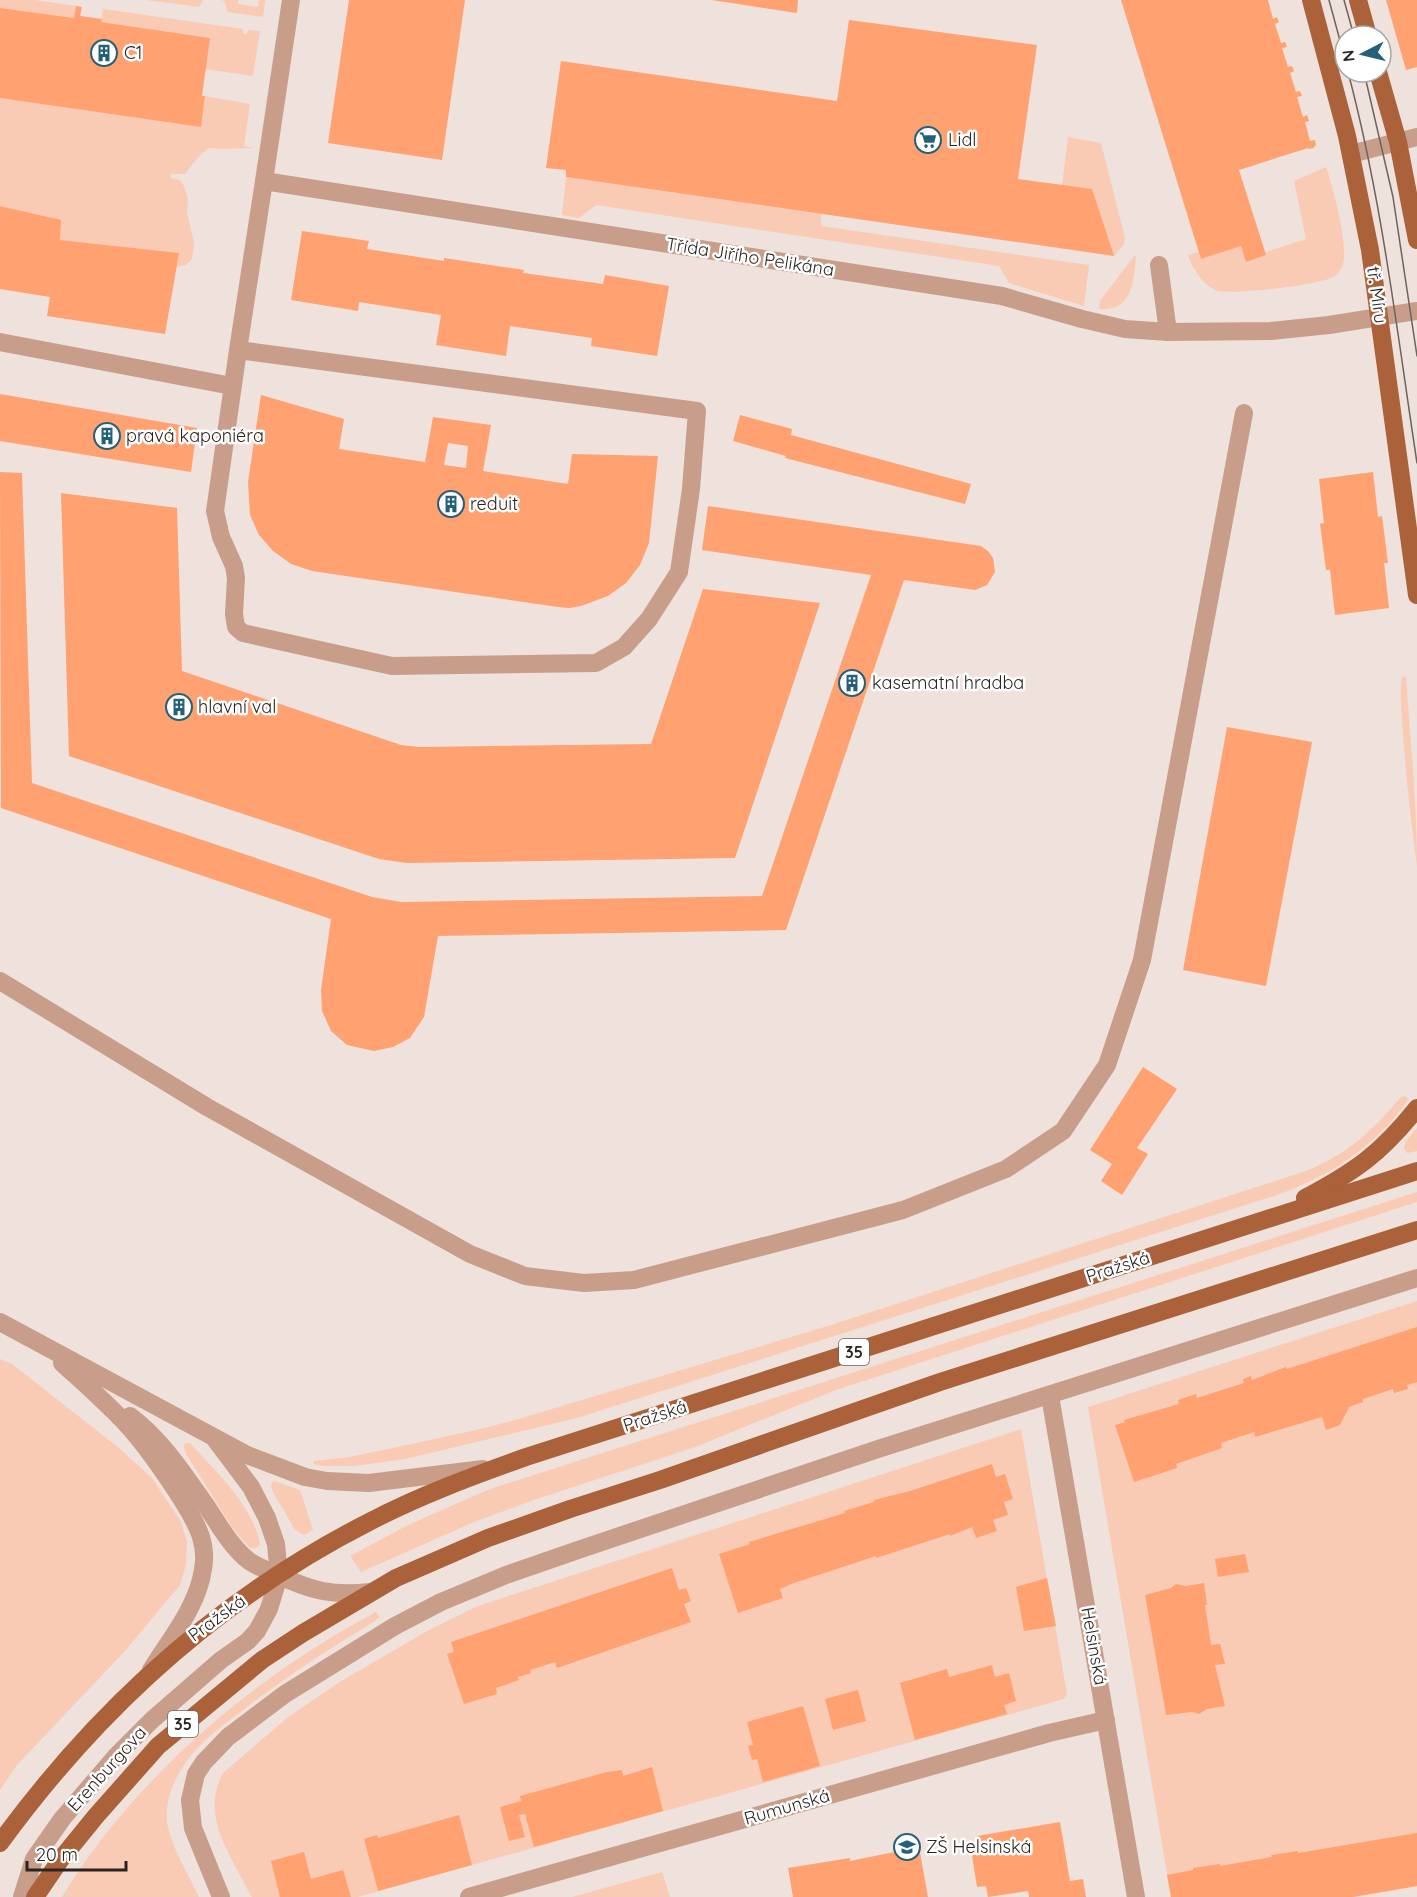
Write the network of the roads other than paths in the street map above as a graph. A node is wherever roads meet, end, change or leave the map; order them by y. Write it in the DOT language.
graph roads {
  1 [pos="291,0"];
  2 [pos="1311,0"];
  3 [pos="1358,0"];
  4 [pos="1365,24"];
  5 [pos="1381,84"];
  6 [pos="1417,137"];
  7 [pos="1398,142"];
  8 [pos="1351,154"];
  9 [pos="264,181"];
  10 [pos="1417,240"];
  11 [pos="1159,265"];
  12 [pos="1417,311"];
  13 [pos="1380,317"];
  14 [pos="1168,332"];
  15 [pos="0,342"];
  16 [pos="238,350"];
  17 [pos="232,386"];
  18 [pos="1244,413"];
  19 [pos="1417,595"];
  20 [pos="0,981"];
  21 [pos="1417,1108"];
  22 [pos="1417,1171"];
  23 [pos="1257,1222"];
  24 [pos="1417,1230"];
  25 [pos="1417,1278"];
  26 [pos="0,1322"];
  27 [pos="45,1348"];
  28 [pos="96,1394"];
  29 [pos="1050,1396"];
  30 [pos="215,1439"];
  31 [pos="497,1467"];
  32 [pos="279,1576"];
  33 [pos="370,1592"];
  34 [pos="147,1675"];
  35 [pos="1106,1720"];
  36 [pos="0,1843"];
  37 [pos="22,1897"];
  38 [pos="35,1897"];
  39 [pos="221,1897"];
  40 [pos="469,1897"];
  41 [pos="1136,1897"];
  1 -- 9 [label="street"];
  2 -- 8 [label="main road, tř. Míru"];
  3 -- 4 [label="main road"];
  5 -- 7 [label="main road"];
  6 -- 7 [label="street"];
  7 -- 8 [label="street"];
  7 -- 10 [label="main road"];
  8 -- 13 [label="main road, tř. Míru"];
  9 -- 14 [label="street, Třída Jiřího Pelikána"];
  9 -- 16 [label="street"];
  11 -- 14 [label="street"];
  12 -- 13 [label="street, Třída Jiřího Pelikána"];
  13 -- 14 [label="street, Třída Jiřího Pelikána"];
  13 -- 19 [label="main road, tř. Míru"];
  15 -- 17 [label="street"];
  16 -- 17 [label="street"];
  16 -- 17 [label="street"];
  18 -- 20 [label="street"];
  21 -- 23 [label="main road"];
  22 -- 23 [label="main road, Pražská / 35"];
  23 -- 31 [label="main road, Pražská / 35"];
  24 -- 33 [label="main road, 35"];
  25 -- 29 [label="street"];
  26 -- 27 [label="street, Erenburgova"];
  27 -- 28 [label="street, Erenburgova"];
  27 -- 30 [label="street, Erenburgova"];
  28 -- 32 [label="street, Erenburgova"];
  28 -- 34 [label="street, Erenburgova"];
  29 -- 35 [label="street, Helsinská"];
  29 -- 39 [label="street"];
  30 -- 31 [label="street, Erenburgova"];
  30 -- 32 [label="street, Erenburgova"];
  31 -- 32 [label="main road, Pražská / 35"];
  32 -- 33 [label="street, Erenburgova"];
  32 -- 34 [label="main road, Pražská / 35"];
  32 -- 37 [label="street, Erenburgova"];
  33 -- 38 [label="main road, 35"];
  34 -- 36 [label="main road, Pražská / 35"];
  35 -- 40 [label="street, Rumunská"];
  35 -- 41 [label="street, Helsinská"];
}
